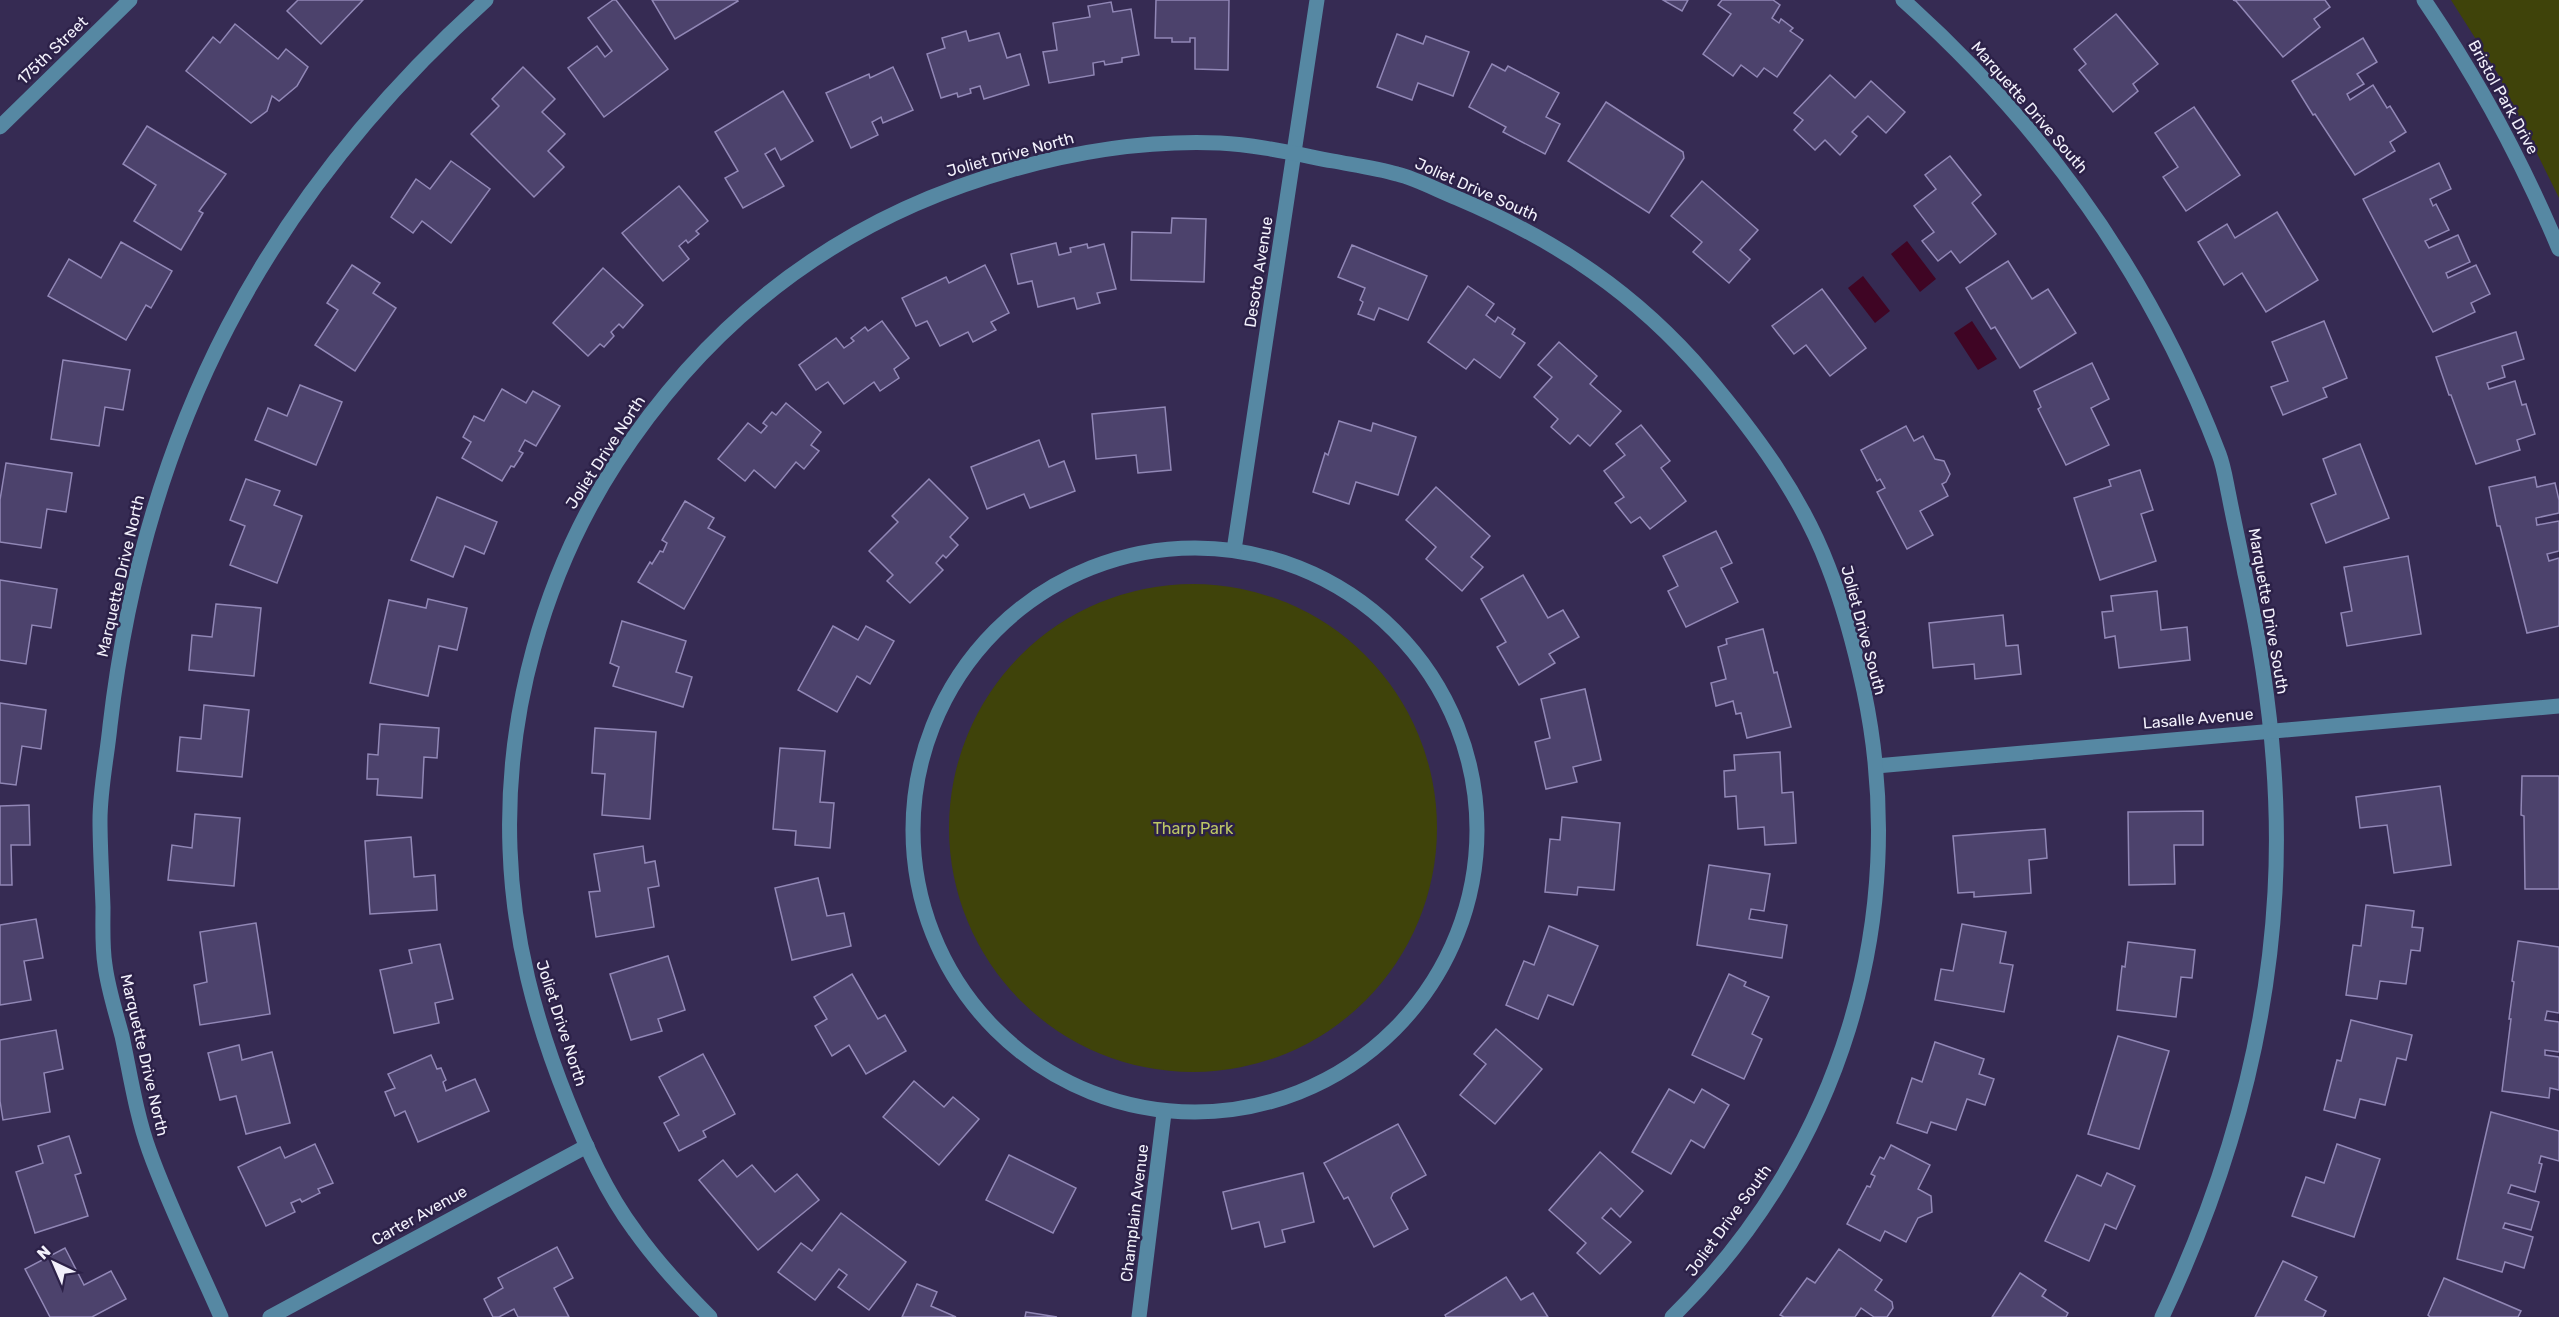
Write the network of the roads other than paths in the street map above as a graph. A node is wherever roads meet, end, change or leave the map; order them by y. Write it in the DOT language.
graph roads {
  1 [pos="130,0"];
  2 [pos="486,0"];
  3 [pos="1317,0"];
  4 [pos="1903,0"];
  5 [pos="2424,0"];
  6 [pos="0,127"];
  7 [pos="1294,153"];
  8 [pos="2559,249"];
  9 [pos="1234,550"];
  10 [pos="2559,706"];
  11 [pos="2271,729"];
  12 [pos="1876,766"];
  13 [pos="1164,1113"];
  14 [pos="587,1146"];
  15 [pos="220,1317"];
  16 [pos="270,1317"];
  17 [pos="710,1317"];
  18 [pos="1139,1317"];
  19 [pos="1672,1317"];
  20 [pos="2162,1317"];
  1 -- 6 [label="street, 175th Street"];
  2 -- 15 [label="street, Marquette Drive North"];
  3 -- 7 [label="street, Desoto Avenue"];
  4 -- 11 [label="street, Marquette Drive South"];
  5 -- 8 [label="street, Bristol Park Drive"];
  7 -- 9 [label="street, Desoto Avenue"];
  7 -- 12 [label="street, Joliet Drive South"];
  7 -- 14 [label="street, Joliet Drive North"];
  9 -- 13 [label="street"];
  9 -- 13 [label="street"];
  10 -- 11 [label="street, Lasalle Avenue"];
  11 -- 12 [label="street, Lasalle Avenue"];
  11 -- 20 [label="street, Marquette Drive South"];
  12 -- 19 [label="street, Joliet Drive South"];
  13 -- 18 [label="street, Champlain Avenue"];
  14 -- 16 [label="street, Carter Avenue"];
  14 -- 17 [label="street, Joliet Drive North"];
}
